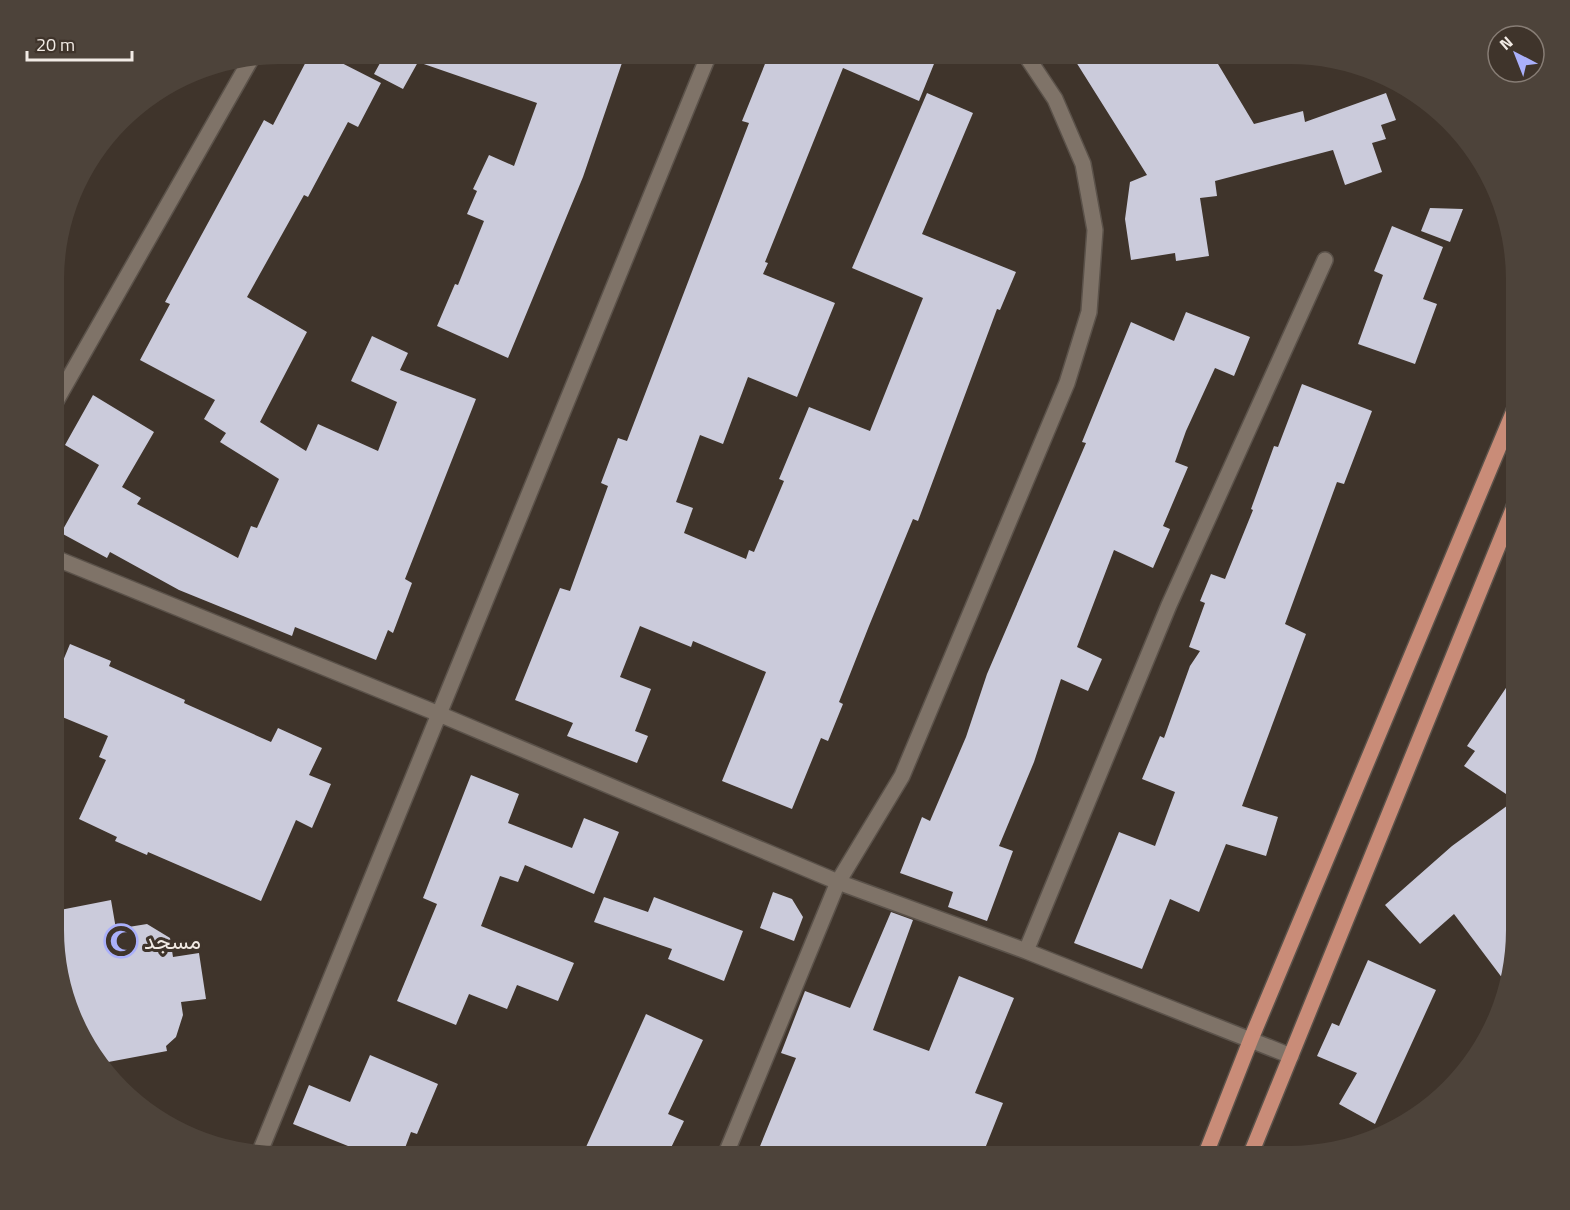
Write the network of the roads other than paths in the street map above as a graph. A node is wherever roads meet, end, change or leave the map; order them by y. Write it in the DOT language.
graph roads {
  1 [pos="705,64"];
  2 [pos="1031,64"];
  3 [pos="246,67"];
  4 [pos="1325,260"];
  5 [pos="64,387"];
  6 [pos="1506,430"];
  7 [pos="1506,527"];
  8 [pos="64,562"];
  9 [pos="439,714"];
  10 [pos="838,882"];
  11 [pos="1026,951"];
  12 [pos="1251,1039"];
  13 [pos="1291,1056"];
  14 [pos="263,1145"];
  15 [pos="729,1146"];
  16 [pos="1209,1146"];
  17 [pos="1254,1146"];
  1 -- 9 [label="street"];
  2 -- 10 [label="street"];
  3 -- 5 [label="street"];
  4 -- 11 [label="street"];
  6 -- 12 [label="main road"];
  7 -- 13 [label="main road"];
  8 -- 9 [label="street"];
  9 -- 10 [label="street"];
  9 -- 14 [label="street"];
  10 -- 11 [label="street"];
  10 -- 15 [label="street"];
  11 -- 12 [label="street"];
  12 -- 13 [label="street"];
  12 -- 16 [label="main road"];
  13 -- 17 [label="main road"];
}
